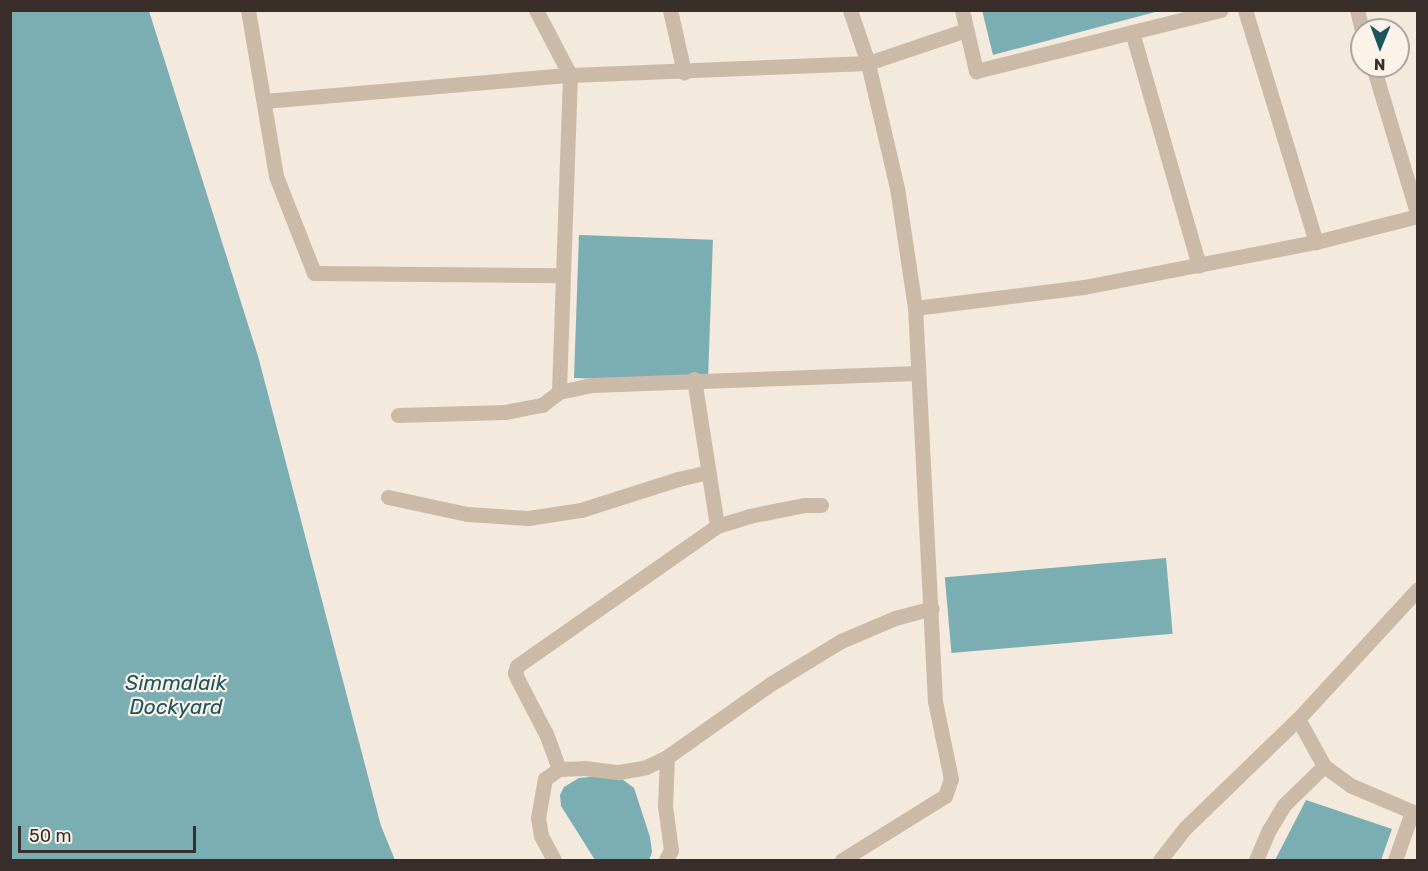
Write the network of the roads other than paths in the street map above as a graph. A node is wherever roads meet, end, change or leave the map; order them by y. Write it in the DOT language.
graph roads {
  1 [pos="248,10"];
  2 [pos="536,10"];
  3 [pos="670,10"];
  4 [pos="850,10"];
  5 [pos="962,10"];
  6 [pos="1220,10"];
  7 [pos="1245,10"];
  8 [pos="966,30"];
  9 [pos="1132,32"];
  10 [pos="868,63"];
  11 [pos="684,72"];
  12 [pos="570,75"];
  13 [pos="1377,78"];
  14 [pos="264,101"];
  15 [pos="1418,216"];
  16 [pos="1316,242"];
  17 [pos="1199,266"];
  18 [pos="561,275"];
  19 [pos="915,308"];
  20 [pos="917,373"];
  21 [pos="694,379"];
  22 [pos="559,392"];
  23 [pos="398,415"];
  24 [pos="708,472"];
  25 [pos="388,497"];
  26 [pos="821,505"];
  27 [pos="717,526"];
  28 [pos="1418,589"];
  29 [pos="932,608"];
  30 [pos="1298,719"];
  31 [pos="667,757"];
  32 [pos="1324,766"];
  33 [pos="559,769"];
  34 [pos="1415,813"];
  35 [pos="554,861"];
  36 [pos="666,861"];
  37 [pos="843,861"];
  38 [pos="1160,861"];
  39 [pos="1256,861"];
  40 [pos="1395,861"];
  1 -- 14 [label="street"];
  2 -- 12 [label="street"];
  3 -- 11 [label="street"];
  4 -- 10 [label="street"];
  5 -- 8 [label="street"];
  6 -- 9 [label="street"];
  7 -- 16 [label="street"];
  8 -- 9 [label="street"];
  8 -- 10 [label="street"];
  9 -- 17 [label="street"];
  10 -- 11 [label="street"];
  10 -- 19 [label="street"];
  11 -- 12 [label="street"];
  12 -- 14 [label="street"];
  12 -- 18 [label="street"];
  13 -- 15 [label="street"];
  14 -- 18 [label="street"];
  15 -- 16 [label="street"];
  16 -- 17 [label="street"];
  17 -- 19 [label="street"];
  18 -- 22 [label="street"];
  19 -- 20 [label="street"];
  20 -- 21 [label="street"];
  20 -- 29 [label="street"];
  21 -- 22 [label="street"];
  21 -- 24 [label="street"];
  22 -- 23 [label="street"];
  24 -- 25 [label="street"];
  24 -- 27 [label="street"];
  26 -- 27 [label="street"];
  27 -- 33 [label="street"];
  28 -- 30 [label="street"];
  29 -- 31 [label="street"];
  29 -- 37 [label="street"];
  30 -- 32 [label="street"];
  30 -- 38 [label="street"];
  31 -- 33 [label="street"];
  31 -- 36 [label="street"];
  32 -- 34 [label="street"];
  32 -- 39 [label="street"];
  33 -- 35 [label="street"];
  34 -- 40 [label="street"];
}
